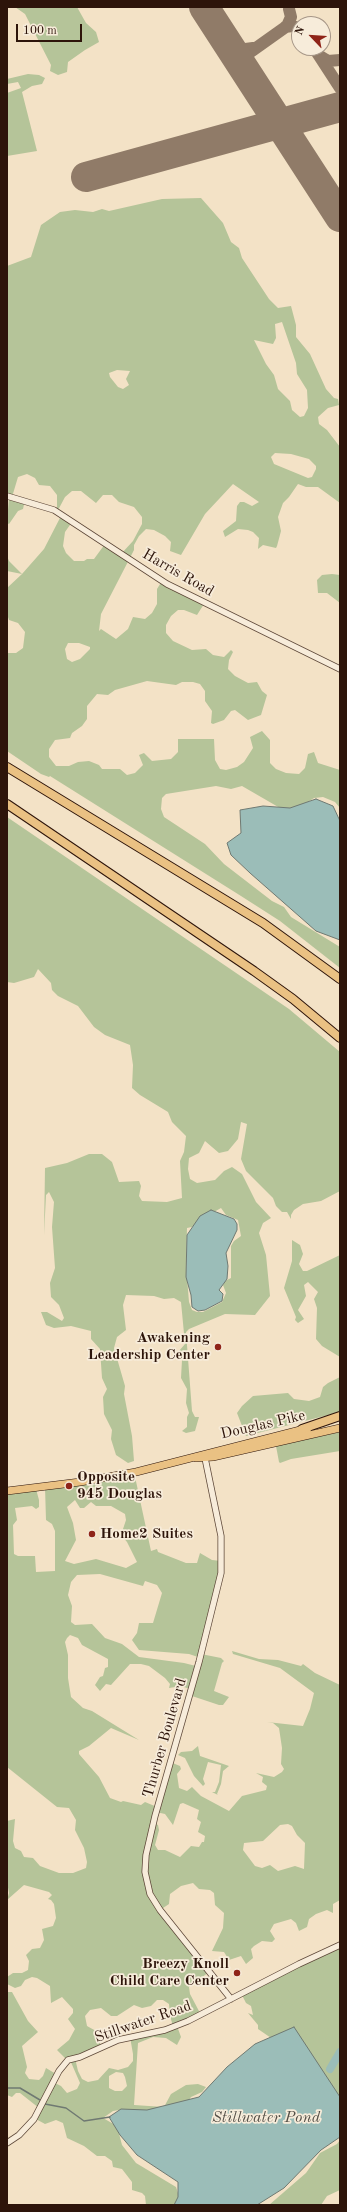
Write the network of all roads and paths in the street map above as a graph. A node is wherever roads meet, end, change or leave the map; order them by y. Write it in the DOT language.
graph roads {
  1 [pos="7,496"];
  2 [pos="340,669"];
  3 [pos="7,767"];
  4 [pos="7,804"];
  5 [pos="340,979"];
  6 [pos="340,1038"];
  7 [pos="340,1416"];
  8 [pos="340,1420"];
  9 [pos="340,1428"];
  10 [pos="302,1429"];
  11 [pos="194,1458"];
  12 [pos="205,1458"];
  13 [pos="7,1491"];
  14 [pos="340,1945"];
  15 [pos="231,1999"];
  16 [pos="7,2143"];
  1 -- 2 [label="street, Harris Road"];
  3 -- 5 [label="highway"];
  4 -- 6 [label="highway"];
  7 -- 10 [label="highway"];
  8 -- 10 [label="main road, Douglas Pike"];
  9 -- 12 [label="main road, Douglas Pike"];
  10 -- 11 [label="main road, Douglas Pike"];
  11 -- 12 [label="main road, Douglas Pike"];
  11 -- 13 [label="main road, Douglas Pike"];
  12 -- 15 [label="street, Thurber Boulevard"];
  14 -- 15 [label="street, Stillwater Road"];
  15 -- 16 [label="street, Stillwater Road"];
}
